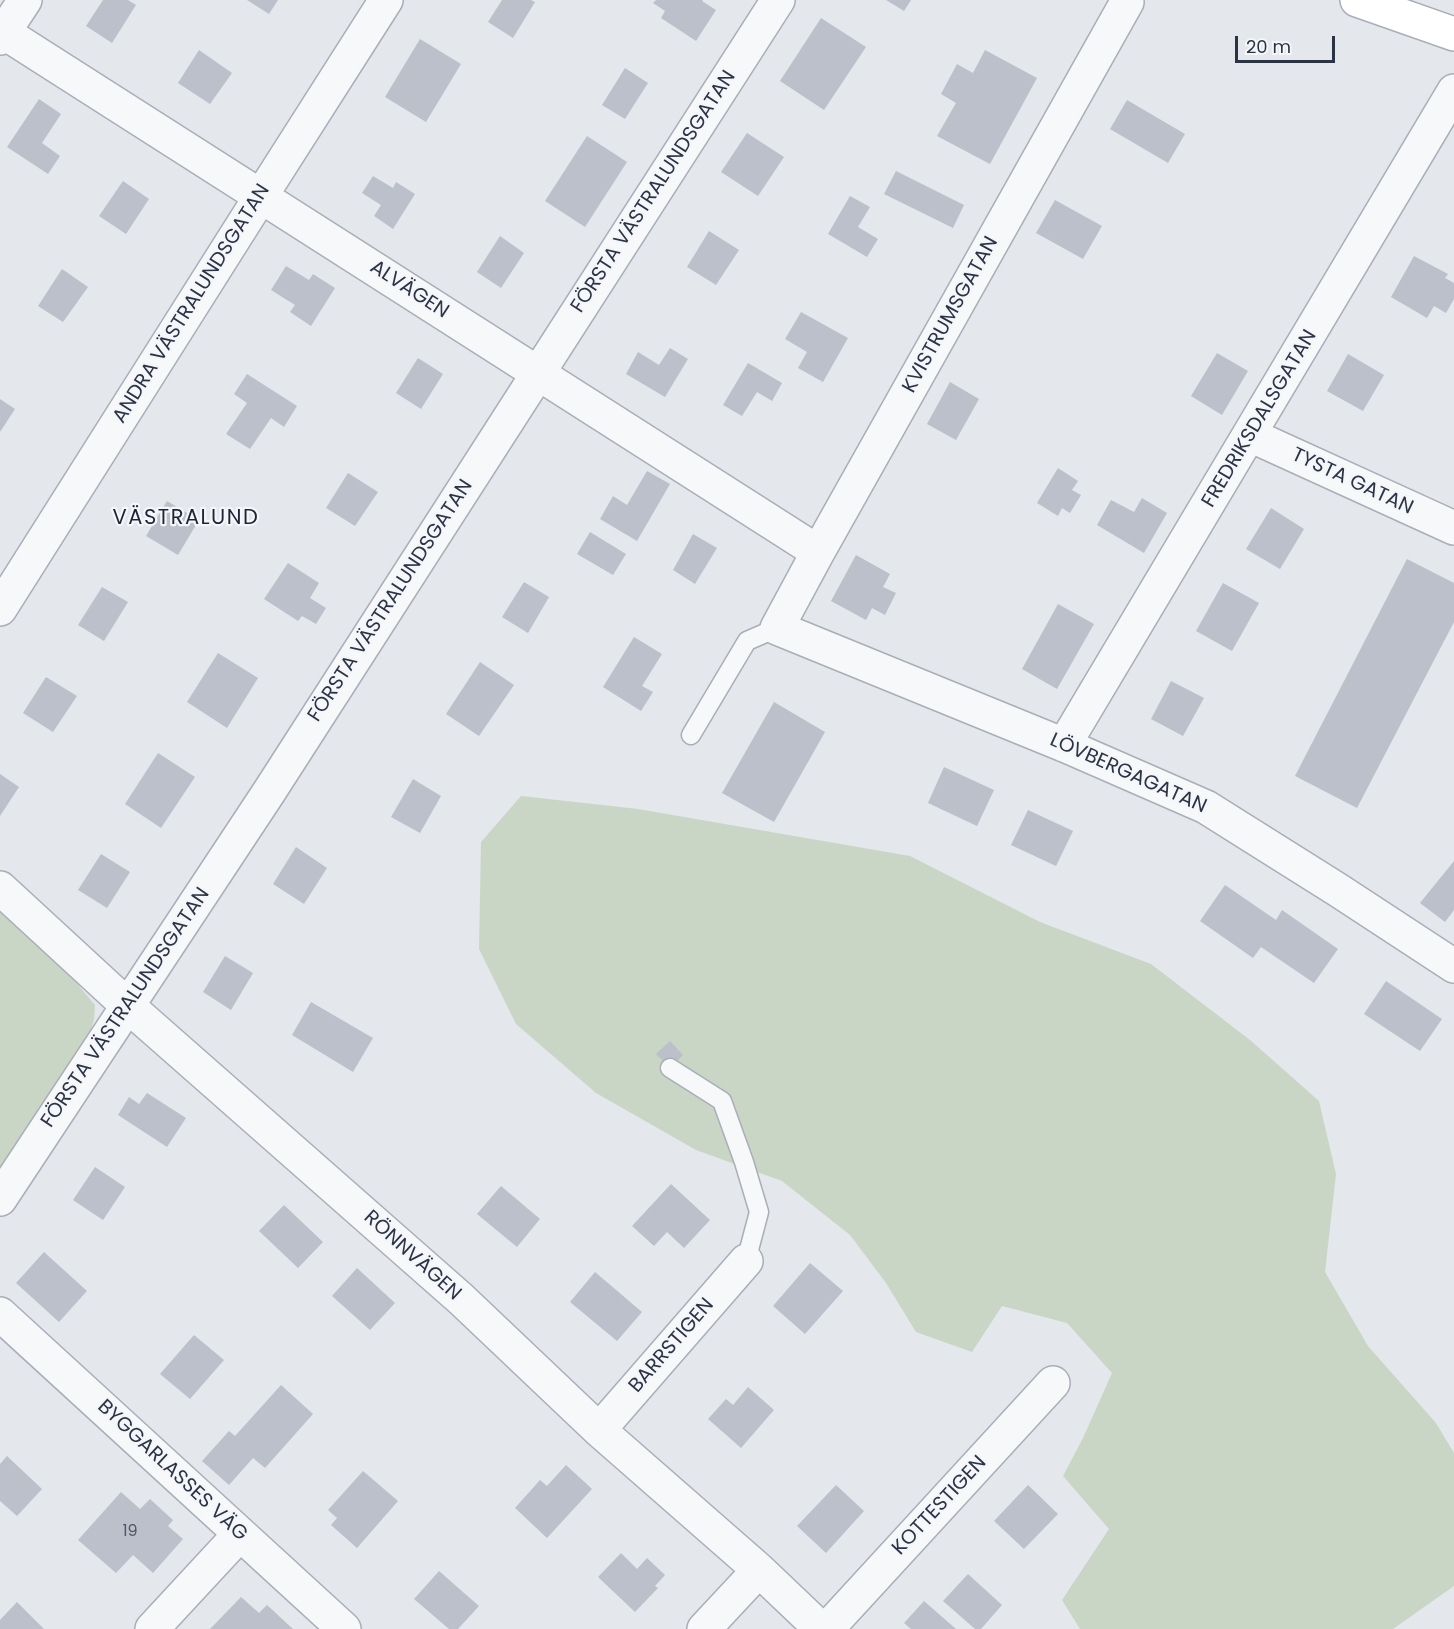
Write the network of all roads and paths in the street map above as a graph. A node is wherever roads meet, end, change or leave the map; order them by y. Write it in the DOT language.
graph roads {
  1 [pos="25,0"];
  2 [pos="386,0"];
  3 [pos="778,0"];
  4 [pos="1357,0"];
  5 [pos="1127,2"];
  6 [pos="1,34"];
  7 [pos="1454,34"];
  8 [pos="1454,91"];
  9 [pos="261,196"];
  10 [pos="538,372"];
  11 [pos="1250,435"];
  12 [pos="1454,528"];
  13 [pos="818,552"];
  14 [pos="0,609"];
  15 [pos="777,628"];
  16 [pos="691,735"];
  17 [pos="1064,745"];
  18 [pos="0,888"];
  19 [pos="1454,966"];
  20 [pos="128,1006"];
  21 [pos="670,1068"];
  22 [pos="0,1199"];
  23 [pos="746,1261"];
  24 [pos="0,1314"];
  25 [pos="1053,1383"];
  26 [pos="599,1430"];
  27 [pos="240,1534"];
  28 [pos="759,1570"];
  29 [pos="152,1629"];
  30 [pos="344,1629"];
  31 [pos="704,1629"];
  32 [pos="821,1629"];
  33 [pos="827,1629"];
  1 -- 6 [label="street"];
  2 -- 9 [label="street, ANDRA VÄSTRALUNDSGATAN"];
  3 -- 10 [label="street, FÖRSTA VÄSTRALUNDSGATAN"];
  4 -- 7 [label="main road"];
  5 -- 13 [label="street, KVISTRUMSGATAN"];
  6 -- 9 [label="street, ALVÄGEN"];
  8 -- 11 [label="street, FREDRIKSDALSGATAN"];
  9 -- 10 [label="street, ALVÄGEN"];
  9 -- 14 [label="street, ANDRA VÄSTRALUNDSGATAN"];
  10 -- 13 [label="street, ALVÄGEN"];
  10 -- 20 [label="street, FÖRSTA VÄSTRALUNDSGATAN"];
  11 -- 12 [label="street, TYSTA GATAN"];
  11 -- 17 [label="street, FREDRIKSDALSGATAN"];
  13 -- 15 [label="street, KVISTRUMSGATAN"];
  15 -- 16 [label="lane"];
  15 -- 17 [label="street, LÖVBERGAGATAN"];
  17 -- 19 [label="street, LÖVBERGAGATAN"];
  18 -- 20 [label="street, RÖNNVÄGEN"];
  20 -- 22 [label="street, FÖRSTA VÄSTRALUNDSGATAN"];
  20 -- 26 [label="street, RÖNNVÄGEN"];
  21 -- 23 [label="lane"];
  23 -- 26 [label="street, BARRSTIGEN"];
  24 -- 27 [label="street, BYGGARLASSES VÄG"];
  25 -- 33 [label="street, KOTTESTIGEN"];
  26 -- 28 [label="street, RÖNNVÄGEN"];
  27 -- 29 [label="street"];
  27 -- 30 [label="street, BYGGARLASSES VÄG"];
  28 -- 31 [label="street"];
  28 -- 32 [label="street, RÖNNVÄGEN"];
}
